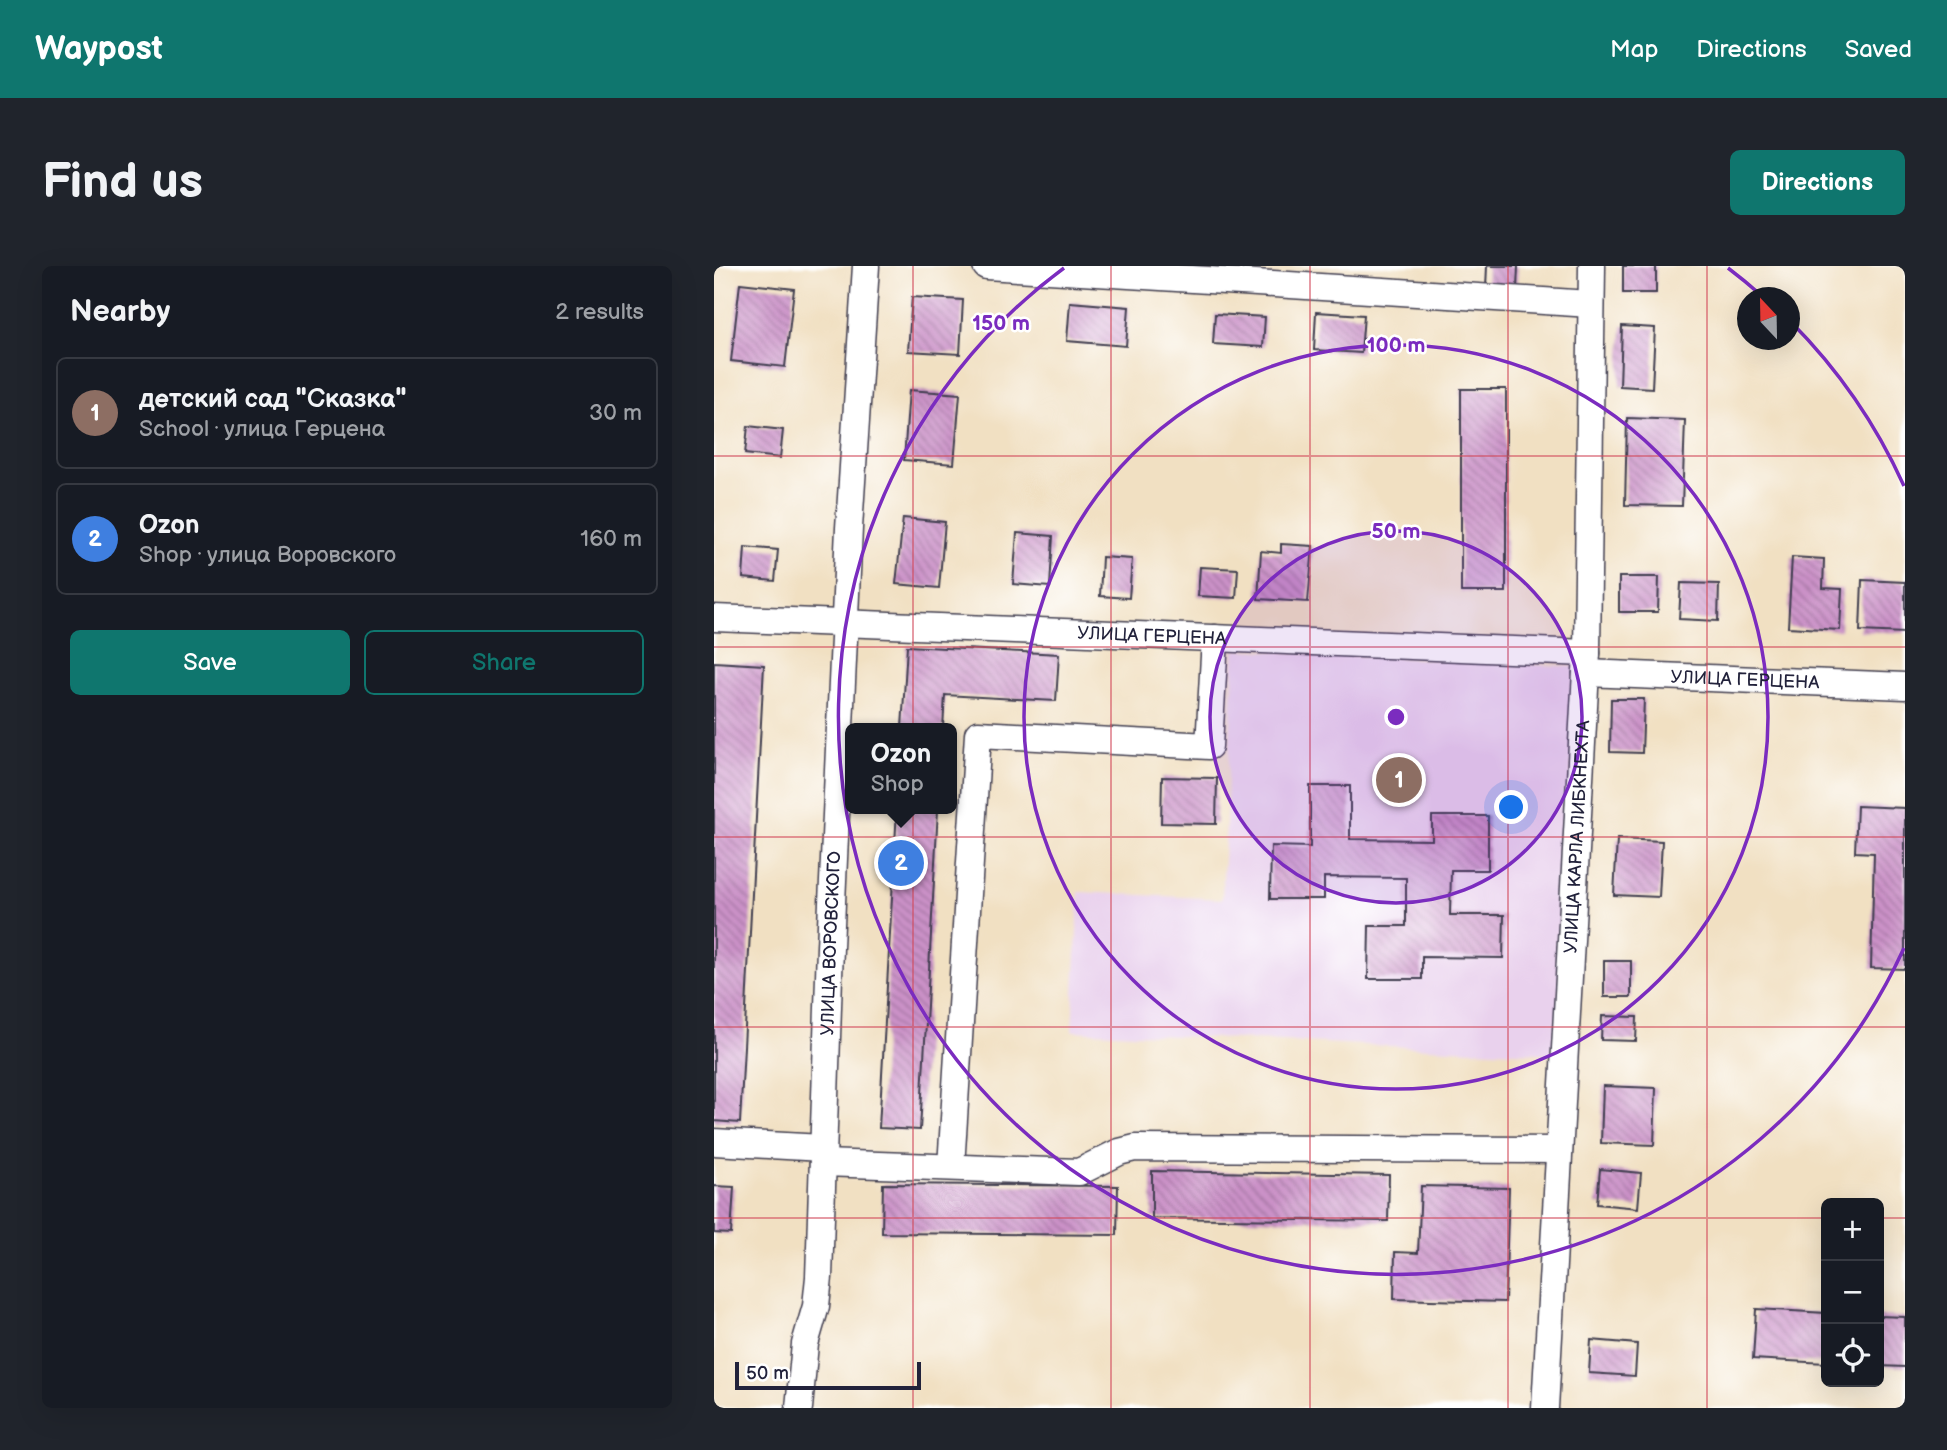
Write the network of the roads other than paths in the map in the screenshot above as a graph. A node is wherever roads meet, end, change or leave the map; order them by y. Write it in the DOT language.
graph roads {
  1 [pos="866,266"];
  2 [pos="986,266"];
  3 [pos="1592,266"];
  4 [pos="1591,304"];
  5 [pos="714,618"];
  6 [pos="844,623"];
  7 [pos="1215,638"];
  8 [pos="1587,663"];
  9 [pos="1905,686"];
  10 [pos="714,1142"];
  11 [pos="1559,1150"];
  12 [pos="823,1155"];
  13 [pos="951,1167"];
  14 [pos="799,1408"];
  15 [pos="1545,1408"];
  1 -- 6 [label="street, УЛИЦА ВОРОВСКОГО"];
  2 -- 4 [label="street"];
  3 -- 4 [label="street, УЛИЦА КАРЛА ЛИБКНЕХТА"];
  4 -- 8 [label="street, УЛИЦА КАРЛА ЛИБКНЕХТА"];
  5 -- 6 [label="street, УЛИЦА ГЕРЦЕНА"];
  6 -- 7 [label="street, УЛИЦА ГЕРЦЕНА"];
  6 -- 12 [label="street, УЛИЦА ВОРОВСКОГО"];
  7 -- 8 [label="street, УЛИЦА ГЕРЦЕНА"];
  7 -- 13 [label="street"];
  8 -- 9 [label="street, УЛИЦА ГЕРЦЕНА"];
  8 -- 11 [label="street, УЛИЦА КАРЛА ЛИБКНЕХТА"];
  10 -- 12 [label="street"];
  11 -- 13 [label="street"];
  11 -- 15 [label="street, УЛИЦА КАРЛА ЛИБКНЕХТА"];
  12 -- 13 [label="street"];
  12 -- 14 [label="street, УЛИЦА ВОРОВСКОГО"];
}
